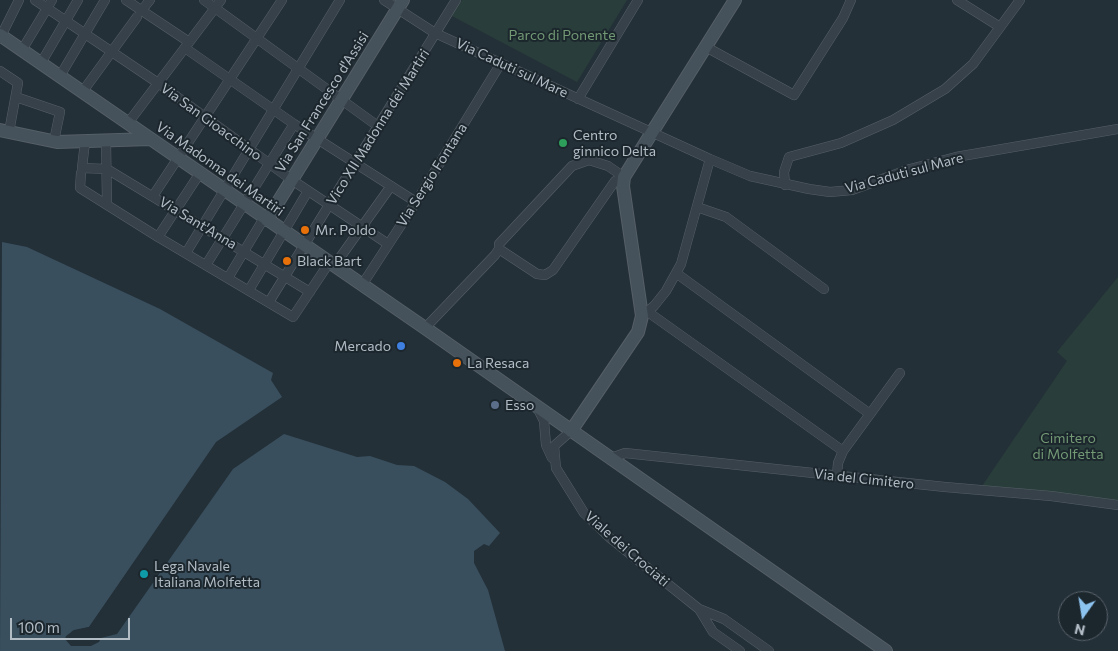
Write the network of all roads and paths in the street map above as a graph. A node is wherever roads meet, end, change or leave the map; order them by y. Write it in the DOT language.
graph roads {
  1 [pos="19,0"];
  2 [pos="36,0"];
  3 [pos="78,0"];
  4 [pos="105,0"];
  5 [pos="126,0"];
  6 [pos="150,0"];
  7 [pos="204,0"];
  8 [pos="221,0"];
  9 [pos="282,0"];
  10 [pos="340,0"];
  11 [pos="384,0"];
  12 [pos="456,0"];
  13 [pos="638,0"];
  14 [pos="735,0"];
  15 [pos="851,0"];
  16 [pos="957,0"];
  17 [pos="1020,0"];
  18 [pos="50,4"];
  19 [pos="400,4"];
  20 [pos="215,8"];
  21 [pos="139,14"];
  22 [pos="66,21"];
  23 [pos="1000,27"];
  24 [pos="435,33"];
  25 [pos="85,34"];
  26 [pos="0,36"];
  27 [pos="256,39"];
  28 [pos="187,45"];
  29 [pos="706,46"];
  30 [pos="22,50"];
  31 [pos="111,52"];
  32 [pos="41,63"];
  33 [pos="501,63"];
  34 [pos="299,69"];
  35 [pos="0,71"];
  36 [pos="60,76"];
  37 [pos="231,80"];
  38 [pos="158,84"];
  39 [pos="83,91"];
  40 [pos="16,97"];
  41 [pos="578,99"];
  42 [pos="341,100"];
  43 [pos="274,110"];
  44 [pos="205,118"];
  45 [pos="128,123"];
  46 [pos="294,124"];
  47 [pos="379,127"];
  48 [pos="1118,129"];
  49 [pos="5,131"];
  50 [pos="651,132"];
  51 [pos="317,138"];
  52 [pos="150,139"];
  53 [pos="54,141"];
  54 [pos="106,141"];
  55 [pos="85,142"];
  56 [pos="249,149"];
  57 [pos="178,158"];
  58 [pos="710,159"];
  59 [pos="269,163"];
  60 [pos="355,164"];
  61 [pos="106,169"];
  62 [pos="82,171"];
  63 [pos="200,173"];
  64 [pos="624,177"];
  65 [pos="292,180"];
  66 [pos="785,185"];
  67 [pos="390,186"];
  68 [pos="224,190"];
  69 [pos="308,191"];
  70 [pos="153,196"];
  71 [pos="416,202"];
  72 [pos="107,203"];
  73 [pos="244,204"];
  74 [pos="330,205"];
  75 [pos="697,207"];
  76 [pos="175,210"];
  77 [pos="266,219"];
  78 [pos="202,226"];
  79 [pos="362,227"];
  80 [pos="284,231"];
  81 [pos="158,237"];
  82 [pos="223,238"];
  83 [pos="388,244"];
  84 [pos="304,245"];
  85 [pos="499,249"];
  86 [pos="245,250"];
  87 [pos="186,253"];
  88 [pos="265,263"];
  89 [pos="332,264"];
  90 [pos="206,265"];
  91 [pos="676,274"];
  92 [pos="285,276"];
  93 [pos="228,278"];
  94 [pos="362,285"];
  95 [pos="824,289"];
  96 [pos="249,290"];
  97 [pos="310,292"];
  98 [pos="269,302"];
  99 [pos="645,314"];
  100 [pos="425,328"];
  101 [pos="900,373"];
  102 [pos="537,408"];
  103 [pos="870,414"];
  104 [pos="560,422"];
  105 [pos="571,430"];
  106 [pos="548,448"];
  107 [pos="843,451"];
  108 [pos="611,458"];
  109 [pos="556,468"];
  110 [pos="837,476"];
  111 [pos="1118,505"];
  112 [pos="699,609"];
  113 [pos="740,651"];
  114 [pos="768,651"];
  115 [pos="886,651"];
  1 -- 26 [label="street"];
  2 -- 18 [label="street, Via San Gioacchino"];
  3 -- 22 [label="street"];
  4 -- 25 [label="street"];
  5 -- 21 [label="street"];
  6 -- 21 [label="street"];
  7 -- 20 [label="street"];
  8 -- 20 [label="street"];
  9 -- 27 [label="street"];
  10 -- 34 [label="street"];
  11 -- 19 [label="street, Via Caduti sul Mare"];
  12 -- 24 [label="street, Vico XII Madonna dei Martiri"];
  13 -- 41 [label="street"];
  14 -- 29 [label="street"];
  15 -- 29 [label="street"];
  16 -- 23 [label="street"];
  17 -- 23 [label="street"];
  18 -- 22 [label="street, Via San Gioacchino"];
  18 -- 30 [label="street"];
  19 -- 24 [label="street, Via Caduti sul Mare"];
  19 -- 42 [label="street, Via San Francesco d'Assisi"];
  20 -- 27 [label="street"];
  20 -- 28 [label="street"];
  21 -- 28 [label="street"];
  21 -- 31 [label="street"];
  22 -- 25 [label="street, Via San Gioacchino"];
  22 -- 32 [label="street"];
  23 -- 66 [label="street"];
  24 -- 33 [label="street, Via Caduti sul Mare"];
  24 -- 47 [label="street, Vico XII Madonna dei Martiri"];
  25 -- 31 [label="street, Via San Gioacchino"];
  25 -- 36 [label="street"];
  26 -- 30 [label="street, Via Madonna dei Martiri"];
  27 -- 34 [label="street"];
  27 -- 37 [label="street"];
  28 -- 37 [label="street"];
  28 -- 38 [label="street"];
  29 -- 50 [label="street"];
  30 -- 32 [label="street, Via Madonna dei Martiri"];
  31 -- 38 [label="street, Via San Gioacchino"];
  31 -- 39 [label="street"];
  32 -- 36 [label="street, Via Madonna dei Martiri"];
  33 -- 41 [label="street, Via Caduti sul Mare"];
  33 -- 71 [label="street, Via Sergio Fontana"];
  34 -- 42 [label="street"];
  34 -- 43 [label="street"];
  35 -- 40 [label="street"];
  36 -- 39 [label="street, Via Madonna dei Martiri"];
  37 -- 43 [label="street"];
  37 -- 44 [label="street"];
  38 -- 44 [label="street, Via San Gioacchino"];
  38 -- 45 [label="street"];
  39 -- 45 [label="street, Via Madonna dei Martiri"];
  40 -- 49 [label="street"];
  40 -- 53 [label="street"];
  41 -- 50 [label="street, Via Caduti sul Mare"];
  42 -- 47 [label="street"];
  42 -- 51 [label="street, Via San Francesco d'Assisi"];
  43 -- 46 [label="street"];
  43 -- 56 [label="street"];
  44 -- 56 [label="street, Via San Gioacchino"];
  44 -- 57 [label="street"];
  45 -- 52 [label="street, Via Madonna dei Martiri"];
  46 -- 51 [label="street"];
  46 -- 59 [label="street"];
  47 -- 60 [label="street, Vico XII Madonna dei Martiri"];
  48 -- 66 [label="street, Via Caduti sul Mare"];
  49 -- 53 [label="street"];
  50 -- 58 [label="street, Via Caduti sul Mare"];
  50 -- 64 [label="street"];
  51 -- 60 [label="street"];
  51 -- 65 [label="street, Via San Francesco d'Assisi"];
  52 -- 54 [label="street"];
  52 -- 57 [label="street, Via Madonna dei Martiri"];
  53 -- 55 [label="street"];
  54 -- 55 [label="street"];
  54 -- 61 [label="street"];
  55 -- 62 [label="street"];
  56 -- 59 [label="street, Via San Gioacchino"];
  56 -- 68 [label="street"];
  57 -- 63 [label="street, Via Madonna dei Martiri"];
  57 -- 70 [label="street"];
  58 -- 66 [label="street, Via Caduti sul Mare"];
  58 -- 75 [label="street"];
  59 -- 65 [label="street, Via San Gioacchino"];
  59 -- 73 [label="street"];
  60 -- 67 [label="street"];
  60 -- 74 [label="street, Vico XII Madonna dei Martiri"];
  61 -- 62 [label="street, Via Sant'Anna"];
  61 -- 70 [label="street, Via Sant'Anna"];
  61 -- 72 [label="street"];
  62 -- 72 [label="street"];
  63 -- 68 [label="street, Via Madonna dei Martiri"];
  63 -- 76 [label="street"];
  64 -- 85 [label="street"];
  64 -- 85 [label="street"];
  64 -- 99 [label="street"];
  65 -- 69 [label="street, Via San Gioacchino"];
  65 -- 77 [label="street, Via San Francesco d'Assisi"];
  67 -- 71 [label="street"];
  67 -- 79 [label="street"];
  68 -- 73 [label="street, Via Madonna dei Martiri"];
  68 -- 78 [label="street"];
  69 -- 74 [label="street, Via San Gioacchino"];
  69 -- 80 [label="street"];
  70 -- 76 [label="street, Via Sant'Anna"];
  71 -- 83 [label="street, Via Sergio Fontana"];
  72 -- 81 [label="street"];
  73 -- 77 [label="street, Via Madonna dei Martiri"];
  73 -- 82 [label="street"];
  74 -- 79 [label="street, Via San Gioacchino"];
  74 -- 84 [label="street, Vico XII Madonna dei Martiri"];
  75 -- 91 [label="street"];
  75 -- 95 [label="street"];
  76 -- 78 [label="street, Via Sant'Anna"];
  76 -- 81 [label="street"];
  77 -- 80 [label="street, Via Madonna dei Martiri"];
  77 -- 86 [label="street"];
  78 -- 82 [label="street, Via Sant'Anna"];
  78 -- 87 [label="street"];
  79 -- 83 [label="street, Via San Gioacchino"];
  79 -- 89 [label="street"];
  80 -- 84 [label="street, Via Madonna dei Martiri"];
  80 -- 88 [label="street"];
  81 -- 87 [label="street"];
  82 -- 86 [label="street, Via Sant'Anna"];
  82 -- 90 [label="street"];
  83 -- 94 [label="street, Via Sergio Fontana"];
  84 -- 89 [label="street, Via Madonna dei Martiri"];
  84 -- 92 [label="street, Vico XII Madonna dei Martiri"];
  85 -- 100 [label="street"];
  86 -- 88 [label="street, Via Sant'Anna"];
  86 -- 93 [label="street"];
  87 -- 90 [label="street"];
  88 -- 92 [label="street, Via Sant'Anna"];
  88 -- 96 [label="street"];
  89 -- 94 [label="street, Via Madonna dei Martiri"];
  89 -- 97 [label="street"];
  90 -- 93 [label="street"];
  91 -- 99 [label="street"];
  91 -- 103 [label="street"];
  92 -- 97 [label="street, Via Sant'Anna"];
  92 -- 98 [label="street, Vico XII Madonna dei Martiri"];
  93 -- 96 [label="street"];
  94 -- 100 [label="street, Via Madonna dei Martiri"];
  96 -- 98 [label="street"];
  97 -- 98 [label="street"];
  99 -- 105 [label="street"];
  99 -- 107 [label="street"];
  100 -- 102 [label="street, Via Madonna dei Martiri"];
  101 -- 103 [label="street"];
  102 -- 104 [label="street, Via Madonna dei Martiri"];
  102 -- 106 [label="street, Viale dei Crociati"];
  103 -- 107 [label="street"];
  104 -- 105 [label="street, Via Madonna dei Martiri"];
  104 -- 106 [label="street"];
  105 -- 108 [label="street, Via Madonna dei Martiri"];
  105 -- 109 [label="street"];
  106 -- 109 [label="street, Viale dei Crociati"];
  107 -- 110 [label="street"];
  108 -- 110 [label="street, Via del Cimitero"];
  108 -- 115 [label="street, Via Madonna dei Martiri"];
  109 -- 112 [label="street, Viale dei Crociati"];
  110 -- 111 [label="street, Via del Cimitero"];
  112 -- 113 [label="street, Viale dei Crociati"];
  112 -- 114 [label="street, Viale dei Crociati"];
}
